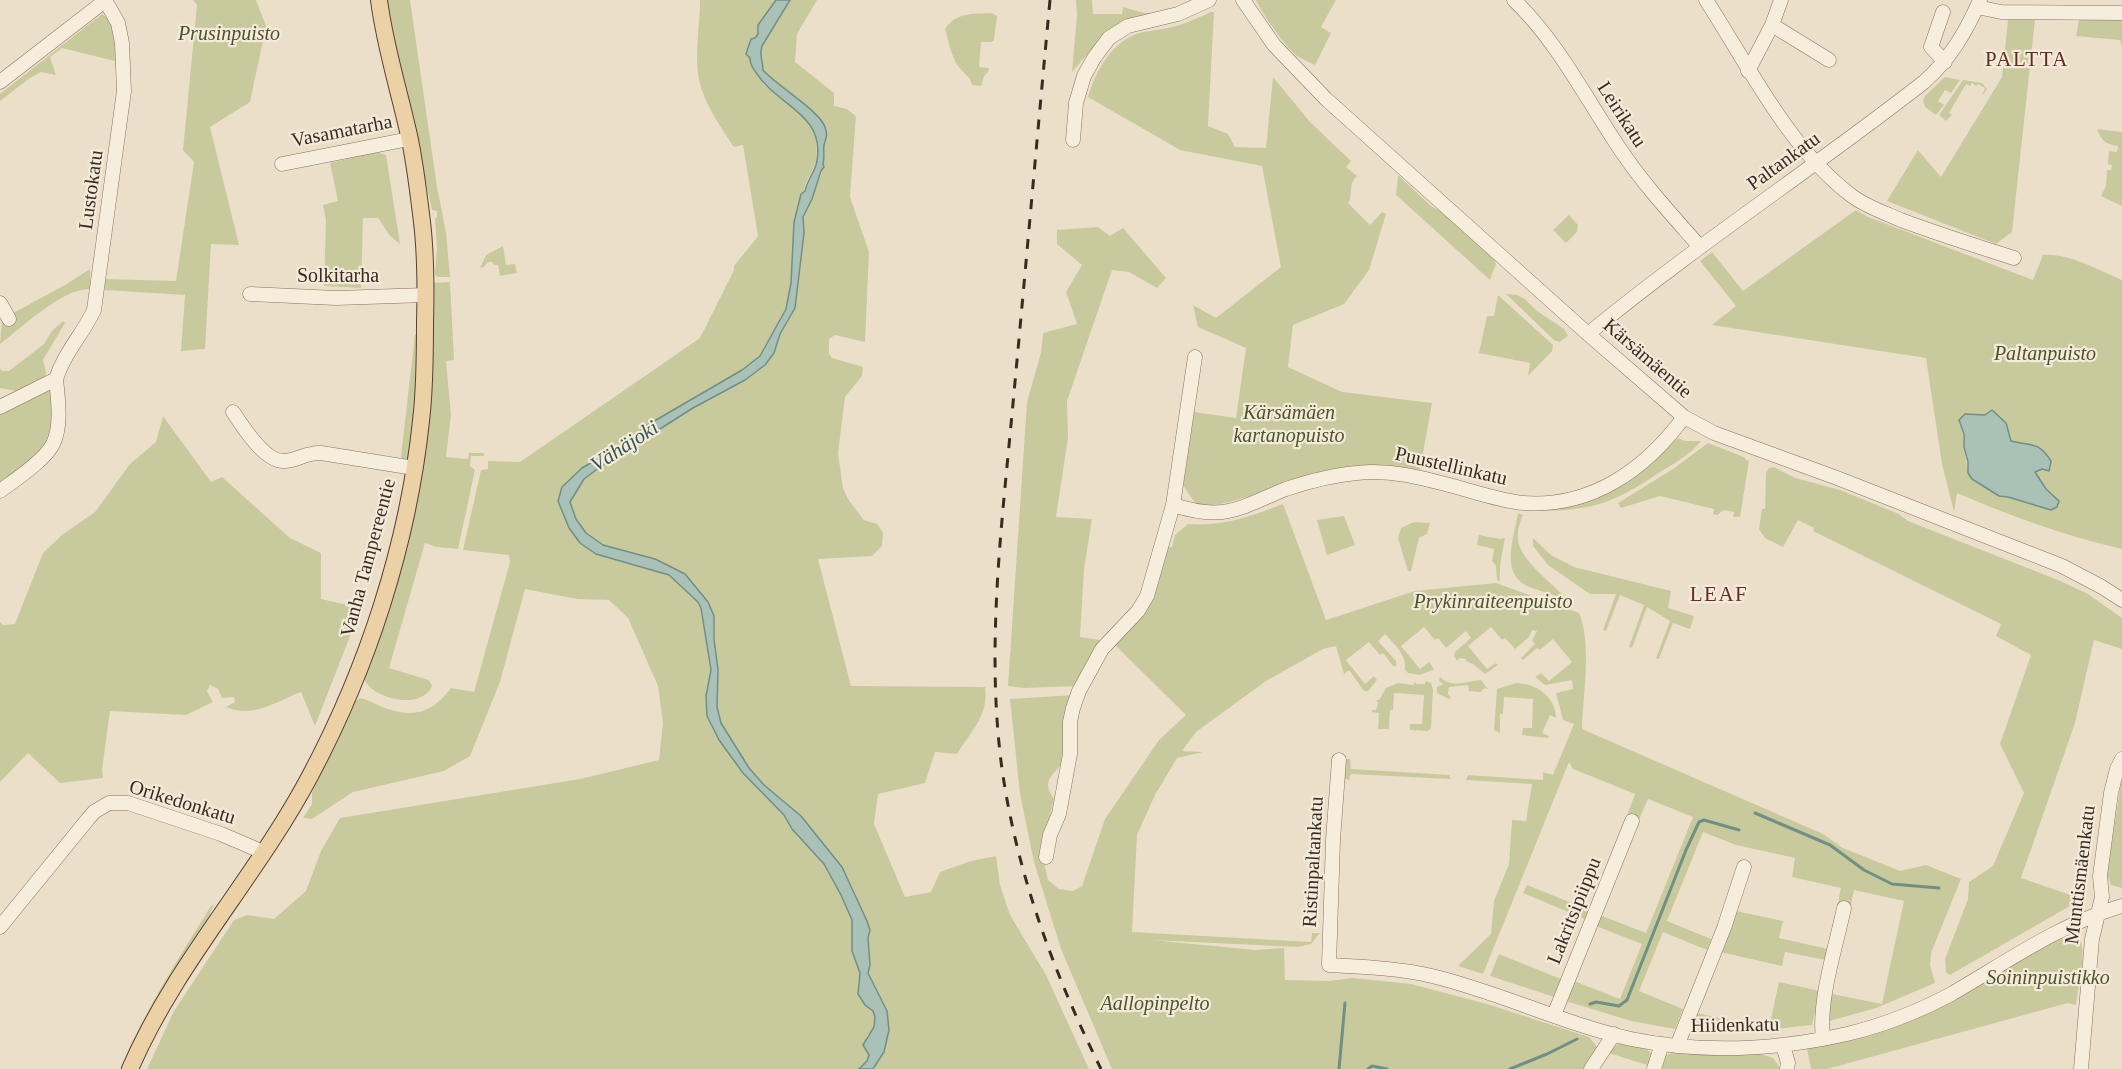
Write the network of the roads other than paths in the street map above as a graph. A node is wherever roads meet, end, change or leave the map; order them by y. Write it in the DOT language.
graph roads {
  1 [pos="105,0"];
  2 [pos="379,0"];
  3 [pos="1209,0"];
  4 [pos="1243,0"];
  5 [pos="1514,0"];
  6 [pos="1706,0"];
  7 [pos="1780,0"];
  8 [pos="1978,4"];
  9 [pos="1943,12"];
  10 [pos="2122,13"];
  11 [pos="1772,25"];
  12 [pos="1829,60"];
  13 [pos="1945,62"];
  14 [pos="1748,70"];
  15 [pos="0,82"];
  16 [pos="410,139"];
  17 [pos="1073,140"];
  18 [pos="1817,163"];
  19 [pos="282,164"];
  20 [pos="1701,247"];
  21 [pos="2014,258"];
  22 [pos="250,294"];
  23 [pos="426,295"];
  24 [pos="0,303"];
  25 [pos="9,319"];
  26 [pos="1588,334"];
  27 [pos="1195,357"];
  28 [pos="57,379"];
  29 [pos="0,407"];
  30 [pos="233,412"];
  31 [pos="1684,417"];
  32 [pos="414,468"];
  33 [pos="0,490"];
  34 [pos="1173,505"];
  35 [pos="2122,600"];
  36 [pos="2122,759"];
  37 [pos="1339,760"];
  38 [pos="1632,821"];
  39 [pos="263,852"];
  40 [pos="1046,857"];
  41 [pos="1744,867"];
  42 [pos="2122,906"];
  43 [pos="1844,908"];
  44 [pos="2096,915"];
  45 [pos="0,927"];
  46 [pos="1329,965"];
  47 [pos="1554,1015"];
  48 [pos="1614,1034"];
  49 [pos="1823,1039"];
  50 [pos="1662,1044"];
  51 [pos="1783,1045"];
  52 [pos="1677,1046"];
  53 [pos="130,1069"];
  54 [pos="1591,1069"];
  55 [pos="1654,1069"];
  56 [pos="1787,1069"];
  57 [pos="2081,1069"];
  1 -- 15 [label="street"];
  1 -- 28 [label="street, Lustokatu"];
  2 -- 16 [label="main road, Vanha Tampereentie"];
  3 -- 17 [label="street"];
  4 -- 26 [label="street, Kärsämäentie"];
  5 -- 20 [label="street, Leirikatu"];
  6 -- 14 [label="street"];
  7 -- 11 [label="street"];
  8 -- 10 [label="street"];
  8 -- 13 [label="street, Paltankatu"];
  9 -- 13 [label="street"];
  11 -- 12 [label="street"];
  11 -- 14 [label="street"];
  13 -- 18 [label="street, Paltankatu"];
  14 -- 18 [label="street"];
  16 -- 19 [label="street, Vasamatarha"];
  16 -- 23 [label="main road, Vanha Tampereentie"];
  18 -- 20 [label="street, Paltankatu"];
  18 -- 21 [label="street"];
  20 -- 26 [label="street, Paltankatu"];
  22 -- 23 [label="street, Solkitarha"];
  23 -- 32 [label="main road, Vanha Tampereentie"];
  24 -- 25 [label="street"];
  26 -- 31 [label="street, Kärsämäentie"];
  27 -- 34 [label="street"];
  28 -- 29 [label="street"];
  28 -- 33 [label="street, Lustokatu"];
  30 -- 32 [label="street"];
  31 -- 34 [label="street, Puustellinkatu"];
  31 -- 35 [label="street, Kärsämäentie"];
  32 -- 39 [label="main road, Vanha Tampereentie"];
  34 -- 40 [label="street"];
  36 -- 44 [label="street, Munttismäenkatu"];
  37 -- 46 [label="street, Ristinpaltankatu"];
  38 -- 47 [label="street, Lakritsipiippu"];
  39 -- 45 [label="street, Orikedonkatu"];
  39 -- 53 [label="main road, Vanha Tampereentie"];
  41 -- 52 [label="street"];
  42 -- 44 [label="street, Hiidenkatu"];
  43 -- 49 [label="street"];
  44 -- 49 [label="street, Hiidenkatu"];
  44 -- 57 [label="street, Munttismäenkatu"];
  46 -- 47 [label="street, Hiidenkatu"];
  47 -- 48 [label="street, Hiidenkatu"];
  48 -- 50 [label="street, Hiidenkatu"];
  48 -- 54 [label="street"];
  49 -- 51 [label="street, Hiidenkatu"];
  50 -- 52 [label="street, Hiidenkatu"];
  50 -- 55 [label="street"];
  51 -- 52 [label="street, Hiidenkatu"];
  51 -- 56 [label="street"];
}
